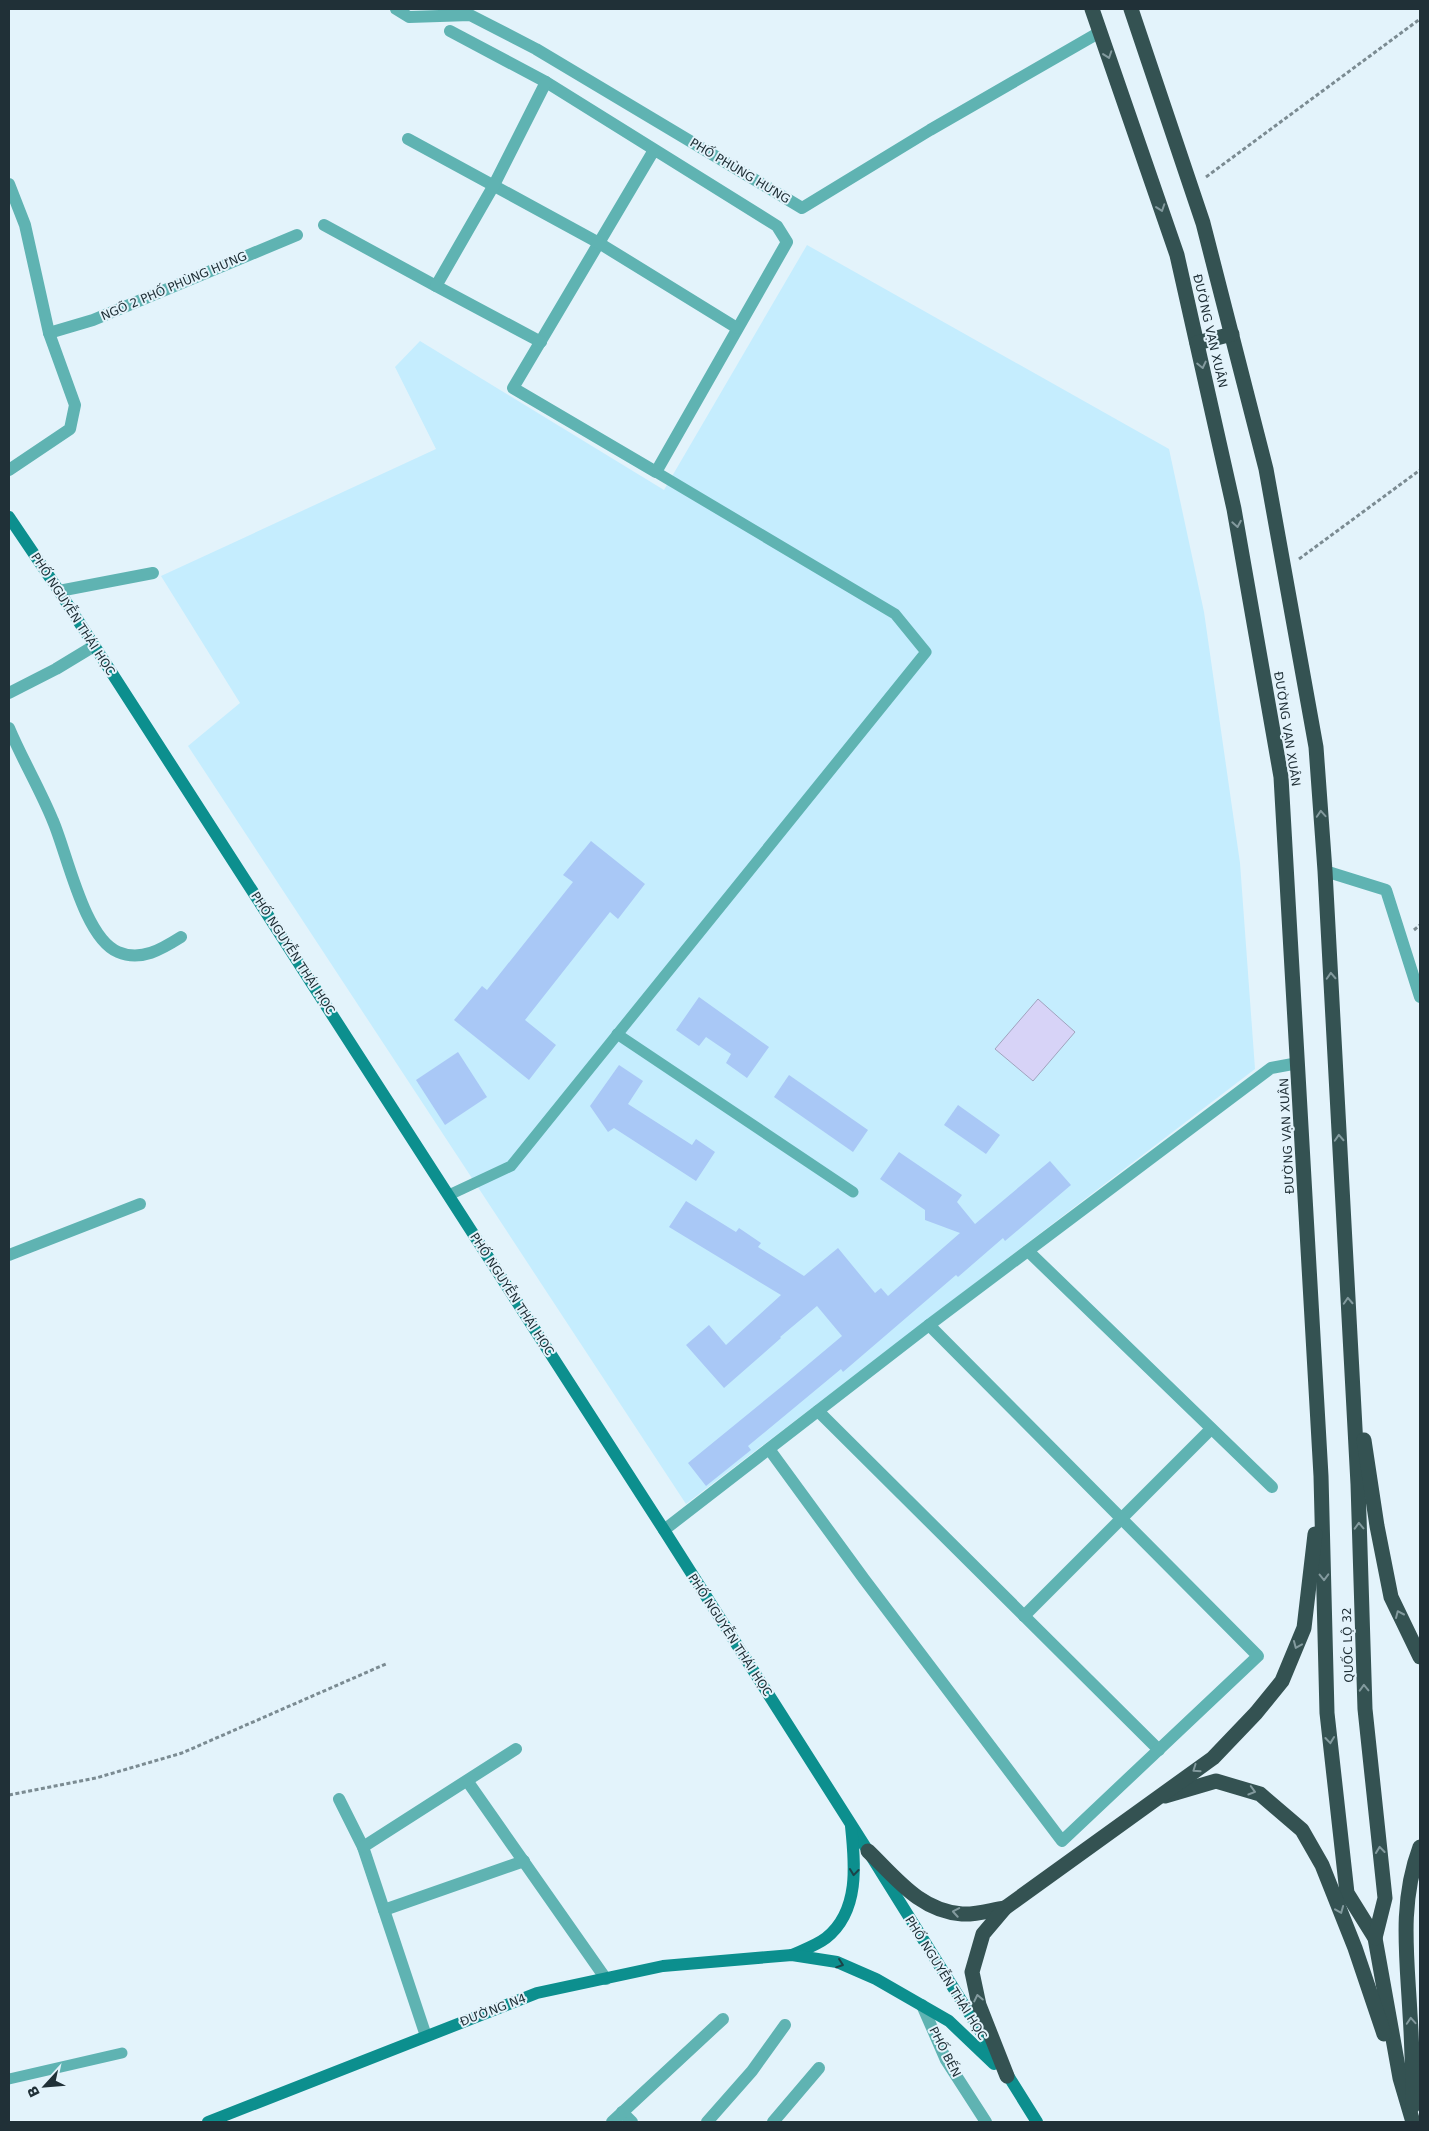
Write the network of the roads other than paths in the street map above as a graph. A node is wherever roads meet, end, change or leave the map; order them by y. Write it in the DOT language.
graph roads {
  1 [pos="396,9"];
  2 [pos="1092,9"];
  3 [pos="1131,9"];
  4 [pos="461,12"];
  5 [pos="450,31"];
  6 [pos="1100,32"];
  7 [pos="546,82"];
  8 [pos="408,139"];
  9 [pos="654,150"];
  10 [pos="9,184"];
  11 [pos="494,185"];
  12 [pos="324,224"];
  13 [pos="297,235"];
  14 [pos="599,243"];
  15 [pos="436,286"];
  16 [pos="737,328"];
  17 [pos="49,333"];
  18 [pos="1232,334"];
  19 [pos="541,342"];
  20 [pos="1197,343"];
  21 [pos="9,470"];
  22 [pos="656,472"];
  23 [pos="9,517"];
  24 [pos="153,573"];
  25 [pos="59,591"];
  26 [pos="94,646"];
  27 [pos="9,693"];
  28 [pos="9,728"];
  29 [pos="1325,871"];
  30 [pos="181,937"];
  31 [pos="1420,997"];
  32 [pos="617,1034"];
  33 [pos="1298,1063"];
  34 [pos="853,1192"];
  35 [pos="449,1195"];
  36 [pos="140,1204"];
  37 [pos="1028,1251"];
  38 [pos="9,1255"];
  39 [pos="929,1325"];
  40 [pos="1350,1349"];
  41 [pos="818,1411"];
  42 [pos="1211,1429"];
  43 [pos="769,1449"];
  44 [pos="1322,1476"];
  45 [pos="1272,1487"];
  46 [pos="1121,1519"];
  47 [pos="664,1530"];
  48 [pos="1024,1616"];
  49 [pos="1420,1657"];
  50 [pos="516,1749"];
  51 [pos="1159,1750"];
  52 [pos="468,1782"];
  53 [pos="340,1799"];
  54 [pos="1154,1799"];
  55 [pos="851,1824"];
  56 [pos="363,1847"];
  57 [pos="1420,1847"];
  58 [pos="868,1851"];
  59 [pos="524,1861"];
  60 [pos="1005,1908"];
  61 [pos="384,1910"];
  62 [pos="1375,1938"];
  63 [pos="792,1956"];
  64 [pos="606,1979"];
  65 [pos="922,2005"];
  66 [pos="724,2019"];
  67 [pos="785,2026"];
  68 [pos="426,2036"];
  69 [pos="122,2053"];
  70 [pos="819,2068"];
  71 [pos="1007,2076"];
  72 [pos="1400,2078"];
  73 [pos="9,2079"];
  74 [pos="622,2112"];
  75 [pos="208,2122"];
  76 [pos="612,2122"];
  77 [pos="632,2122"];
  78 [pos="707,2122"];
  79 [pos="773,2122"];
  80 [pos="986,2122"];
  81 [pos="1037,2122"];
  82 [pos="1413,2122"];
  1 -- 4 [label="street, PHỐ PHÙNG HƯNG"];
  2 -- 6 [label="highway, ĐƯỜNG VẠN XUÂN"];
  3 -- 18 [label="highway, ĐƯỜNG VẠN XUÂN"];
  4 -- 6 [label="street, PHỐ PHÙNG HƯNG"];
  5 -- 7 [label="street"];
  6 -- 20 [label="highway, ĐƯỜNG VẠN XUÂN, one-way"];
  7 -- 9 [label="street"];
  7 -- 11 [label="street"];
  8 -- 11 [label="street"];
  9 -- 14 [label="street"];
  9 -- 16 [label="street"];
  10 -- 17 [label="street"];
  11 -- 14 [label="street"];
  11 -- 15 [label="street"];
  12 -- 15 [label="street"];
  13 -- 17 [label="street, NGÕ 2 PHỐ PHÙNG HƯNG"];
  14 -- 16 [label="street"];
  14 -- 19 [label="street"];
  15 -- 19 [label="street"];
  16 -- 22 [label="street"];
  17 -- 21 [label="street"];
  18 -- 20 [label="highway"];
  29 -- 18 [label="highway, ĐƯỜNG VẠN XUÂN, one-way"];
  19 -- 22 [label="street"];
  20 -- 33 [label="highway, ĐƯỜNG VẠN XUÂN, one-way"];
  22 -- 32 [label="lane"];
  23 -- 25 [label="main road, PHỐ NGUYỄN THÁI HỌC"];
  24 -- 25 [label="street"];
  25 -- 26 [label="main road, PHỐ NGUYỄN THÁI HỌC"];
  26 -- 27 [label="street"];
  26 -- 35 [label="main road, PHỐ NGUYỄN THÁI HỌC"];
  28 -- 30 [label="street"];
  29 -- 31 [label="street"];
  40 -- 29 [label="highway, ĐƯỜNG VẠN XUÂN, one-way"];
  32 -- 34 [label="lane"];
  32 -- 35 [label="lane"];
  33 -- 37 [label="street"];
  33 -- 44 [label="highway, ĐƯỜNG VẠN XUÂN"];
  35 -- 47 [label="main road, PHỐ NGUYỄN THÁI HỌC"];
  36 -- 38 [label="street"];
  37 -- 39 [label="street"];
  37 -- 42 [label="street"];
  39 -- 41 [label="street"];
  39 -- 46 [label="street"];
  49 -- 40 [label="highway, one-way"];
  62 -- 40 [label="highway, QUỐC LỘ 32, one-way"];
  41 -- 43 [label="street"];
  41 -- 48 [label="street"];
  42 -- 45 [label="street"];
  42 -- 46 [label="street"];
  43 -- 47 [label="street"];
  43 -- 51 [label="street"];
  44 -- 54 [label="highway, one-way"];
  44 -- 62 [label="highway, QUỐC LỘ 32, one-way"];
  46 -- 48 [label="street"];
  46 -- 51 [label="street"];
  47 -- 55 [label="main road, PHỐ NGUYỄN THÁI HỌC"];
  48 -- 51 [label="street"];
  50 -- 52 [label="street"];
  52 -- 56 [label="street"];
  52 -- 59 [label="street"];
  53 -- 56 [label="street"];
  54 -- 60 [label="highway"];
  54 -- 72 [label="highway, one-way"];
  55 -- 58 [label="main road, PHỐ NGUYỄN THÁI HỌC"];
  55 -- 63 [label="main road, one-way"];
  56 -- 61 [label="street"];
  82 -- 57 [label="highway, one-way"];
  60 -- 58 [label="highway, one-way"];
  58 -- 71 [label="main road, PHỐ NGUYỄN THÁI HỌC"];
  59 -- 61 [label="street"];
  59 -- 64 [label="street"];
  71 -- 60 [label="highway, one-way"];
  61 -- 68 [label="street"];
  62 -- 72 [label="highway, QUỐC LỘ 32"];
  63 -- 64 [label="main road, ĐƯỜNG N4"];
  63 -- 65 [label="main road, one-way"];
  64 -- 68 [label="main road, ĐƯỜNG N4"];
  65 -- 71 [label="main road"];
  65 -- 80 [label="street, PHỐ BẾN"];
  66 -- 74 [label="street"];
  67 -- 78 [label="street"];
  68 -- 75 [label="main road, ĐƯỜNG N4"];
  69 -- 73 [label="lane"];
  70 -- 79 [label="street"];
  71 -- 81 [label="main road"];
  72 -- 82 [label="highway, QUỐC LỘ 32"];
  74 -- 76 [label="street"];
  74 -- 77 [label="street"];
}
